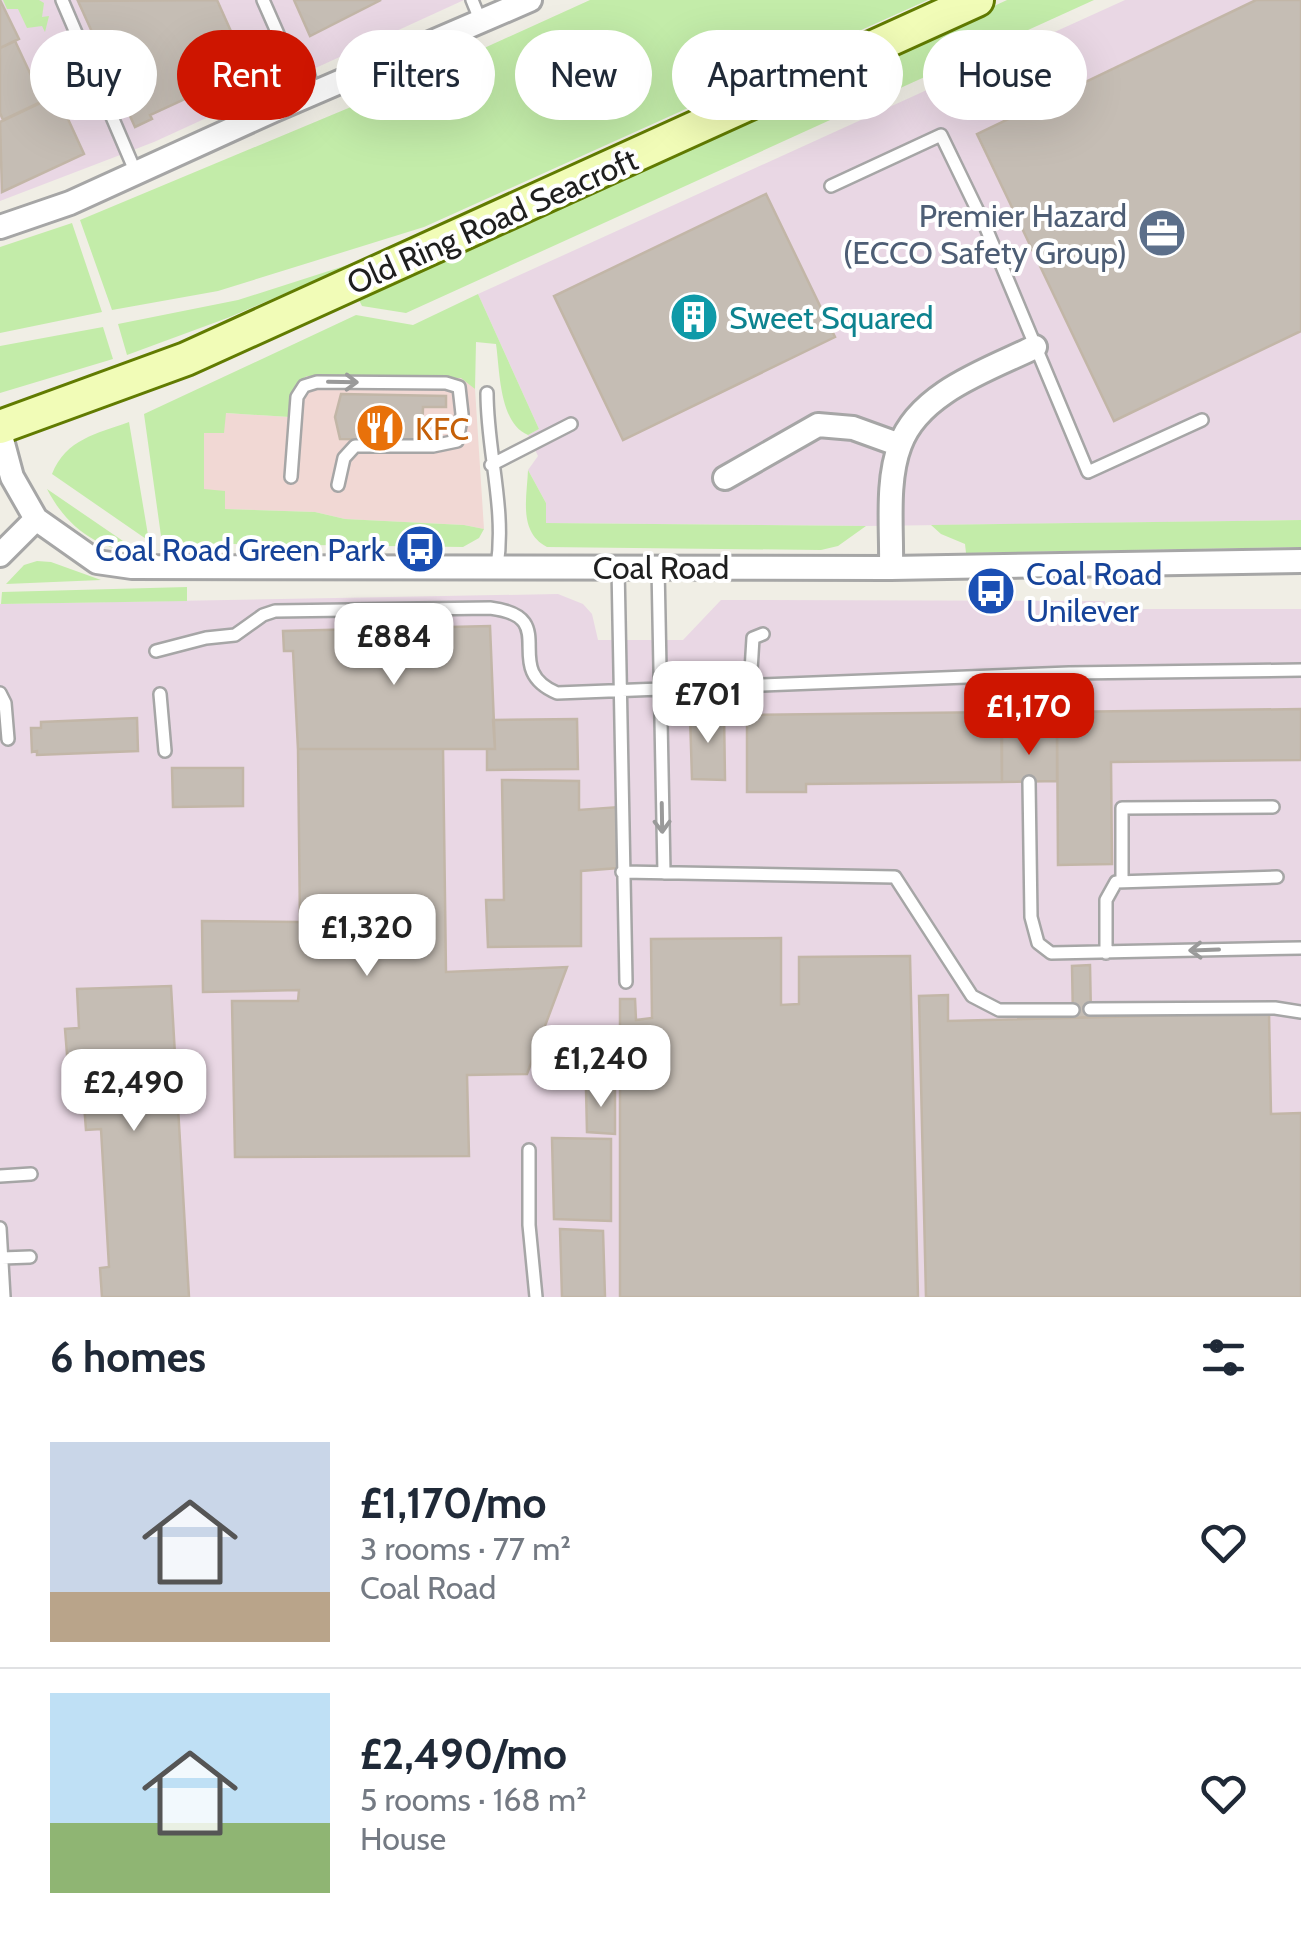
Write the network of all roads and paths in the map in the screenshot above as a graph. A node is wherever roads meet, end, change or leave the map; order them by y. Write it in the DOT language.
graph roads {
  1 [pos="62,0"];
  2 [pos="263,0"];
  3 [pos="530,0"];
  4 [pos="977,0"];
  5 [pos="476,11"];
  6 [pos="276,30"];
  7 [pos="316,92"];
  8 [pos="254,120"];
  9 [pos="136,173"];
  10 [pos="831,186"];
  11 [pos="0,227"];
  12 [pos="1035,347"];
  13 [pos="487,393"];
  14 [pos="1202,420"];
  15 [pos="571,424"];
  16 [pos="0,429"];
  17 [pos="900,445"];
  18 [pos="491,465"];
  19 [pos="291,477"];
  20 [pos="725,478"];
  21 [pos="338,484"];
  22 [pos="36,518"];
  23 [pos="0,555"];
  24 [pos="1301,561"];
  25 [pos="498,566"];
  26 [pos="658,566"];
  27 [pos="618,567"];
  28 [pos="891,568"];
  29 [pos="763,634"];
  30 [pos="156,651"];
  31 [pos="1301,670"];
  32 [pos="1022,676"];
  33 [pos="750,687"];
  34 [pos="618,690"];
  35 [pos="658,690"];
  36 [pos="0,692"];
  37 [pos="160,694"];
  38 [pos="1029,735"];
  39 [pos="8,739"];
  40 [pos="165,751"];
  41 [pos="1029,782"];
  42 [pos="1273,808"];
  43 [pos="622,872"];
  44 [pos="664,873"];
  45 [pos="1277,877"];
  46 [pos="1122,880"];
  47 [pos="1301,948"];
  48 [pos="1106,953"];
  49 [pos="626,982"];
  50 [pos="1090,1009"];
  51 [pos="1073,1010"];
  52 [pos="1301,1012"];
  53 [pos="529,1150"];
  54 [pos="31,1174"];
  55 [pos="0,1176"];
  56 [pos="0,1228"];
  57 [pos="30,1257"];
  58 [pos="2,1258"];
  59 [pos="4,1297"];
  60 [pos="536,1297"];
  1 -- 9 [label="lane"];
  2 -- 6 [label="lane"];
  3 -- 5 [label="street"];
  4 -- 16 [label="main road, Old Ring Road Seacroft"];
  5 -- 7 [label="street"];
  8 -- 9 [label="street"];
  9 -- 11 [label="street"];
  10 -- 12 [label="lane"];
  12 -- 14 [label="lane"];
  12 -- 17 [label="street"];
  13 -- 18 [label="lane"];
  15 -- 18 [label="lane"];
  16 -- 22 [label="street, Coal Road"];
  17 -- 20 [label="street"];
  17 -- 28 [label="street"];
  18 -- 25 [label="lane"];
  19 -- 21 [label="lane, one-way"];
  22 -- 23 [label="street"];
  22 -- 25 [label="street, Coal Road"];
  24 -- 28 [label="street, Coal Road"];
  25 -- 27 [label="street, Coal Road"];
  26 -- 27 [label="street, Coal Road"];
  26 -- 28 [label="street, Coal Road"];
  26 -- 35 [label="lane"];
  27 -- 34 [label="lane"];
  29 -- 33 [label="lane"];
  30 -- 34 [label="lane"];
  31 -- 32 [label="lane"];
  32 -- 33 [label="lane"];
  32 -- 38 [label="lane"];
  33 -- 35 [label="lane"];
  34 -- 35 [label="lane"];
  34 -- 43 [label="lane"];
  35 -- 44 [label="lane, one-way"];
  36 -- 39 [label="lane"];
  37 -- 40 [label="lane"];
  41 -- 48 [label="lane"];
  42 -- 46 [label="lane"];
  43 -- 44 [label="lane"];
  43 -- 49 [label="lane"];
  44 -- 51 [label="lane"];
  45 -- 46 [label="lane"];
  46 -- 48 [label="lane"];
  47 -- 48 [label="lane, one-way"];
  50 -- 52 [label="lane"];
  53 -- 60 [label="lane"];
  54 -- 55 [label="lane"];
  56 -- 58 [label="lane"];
  57 -- 58 [label="lane"];
  58 -- 59 [label="lane"];
}
